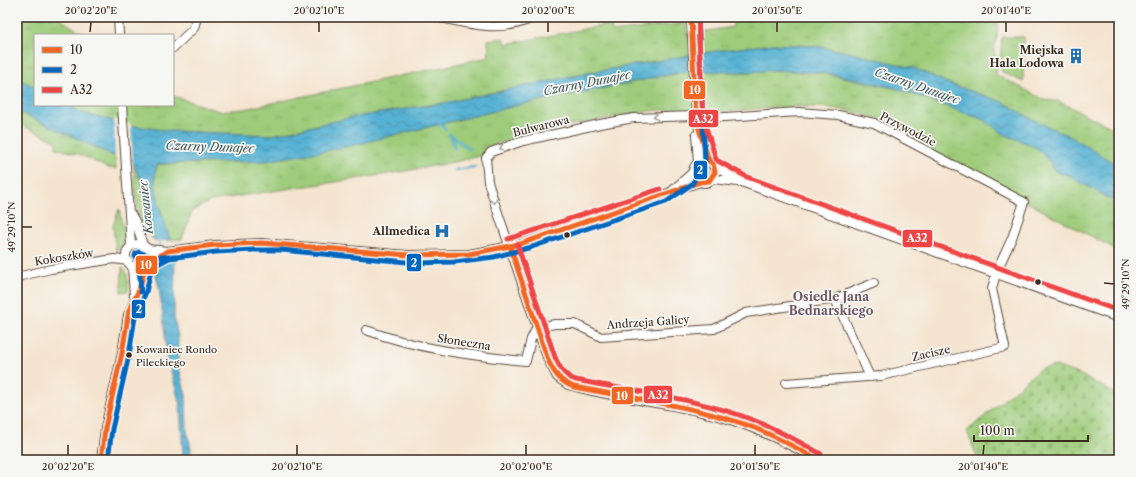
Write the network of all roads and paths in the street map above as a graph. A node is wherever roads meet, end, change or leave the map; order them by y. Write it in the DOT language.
graph roads {
  1 [pos="118,17"];
  2 [pos="197,17"];
  3 [pos="436,17"];
  4 [pos="534,17"];
  5 [pos="691,17"];
  6 [pos="119,34"];
  7 [pos="174,47"];
  8 [pos="122,106"];
  9 [pos="696,119"];
  10 [pos="698,162"];
  11 [pos="712,164"];
  12 [pos="693,172"];
  13 [pos="713,180"];
  14 [pos="700,182"];
  15 [pos="744,183"];
  16 [pos="664,196"];
  17 [pos="130,213"];
  18 [pos="510,246"];
  19 [pos="145,247"];
  20 [pos="129,249"];
  21 [pos="167,251"];
  22 [pos="114,259"];
  23 [pos="147,263"];
  24 [pos="130,264"];
  25 [pos="996,273"];
  26 [pos="17,277"];
  27 [pos="874,283"];
  28 [pos="134,296"];
  29 [pos="835,299"];
  30 [pos="1119,318"];
  31 [pos="537,328"];
  32 [pos="366,330"];
  33 [pos="870,376"];
  34 [pos="786,383"];
  35 [pos="101,460"];
  36 [pos="818,460"];
  1 -- 6 [label="street"];
  2 -- 7 [label="street"];
  3 -- 4 [label="street"];
  5 -- 9 [label="street"];
  8 -- 17 [label="street"];
  9 -- 10 [label="street"];
  9 -- 11 [label="street"];
  9 -- 18 [label="street, Bulwarowa, one-way"];
  9 -- 25 [label="street, Przywodzie"];
  10 -- 11 [label="street"];
  10 -- 12 [label="street"];
  11 -- 13 [label="street"];
  11 -- 15 [label="street"];
  12 -- 14 [label="street"];
  12 -- 16 [label="street"];
  13 -- 14 [label="street"];
  13 -- 15 [label="street"];
  14 -- 16 [label="street"];
  15 -- 25 [label="street"];
  16 -- 18 [label="street"];
  17 -- 19 [label="street"];
  17 -- 20 [label="street"];
  18 -- 21 [label="street"];
  18 -- 31 [label="street, Bulwarowa"];
  19 -- 20 [label="street"];
  19 -- 21 [label="street"];
  19 -- 23 [label="street"];
  20 -- 22 [label="street, Kokoszków"];
  20 -- 24 [label="street"];
  21 -- 23 [label="street"];
  22 -- 24 [label="street, Kokoszków"];
  22 -- 26 [label="street, Kokoszków"];
  23 -- 24 [label="street"];
  23 -- 28 [label="street"];
  24 -- 28 [label="street"];
  25 -- 30 [label="street"];
  25 -- 33 [label="street, Zacisze"];
  27 -- 29 [label="street, Andrzeja Galicy"];
  28 -- 35 [label="street"];
  29 -- 31 [label="street, Andrzeja Galicy"];
  29 -- 33 [label="street"];
  31 -- 32 [label="street, Słoneczna"];
  31 -- 36 [label="street, Bulwarowa"];
  33 -- 34 [label="street, Zacisze"];
}
